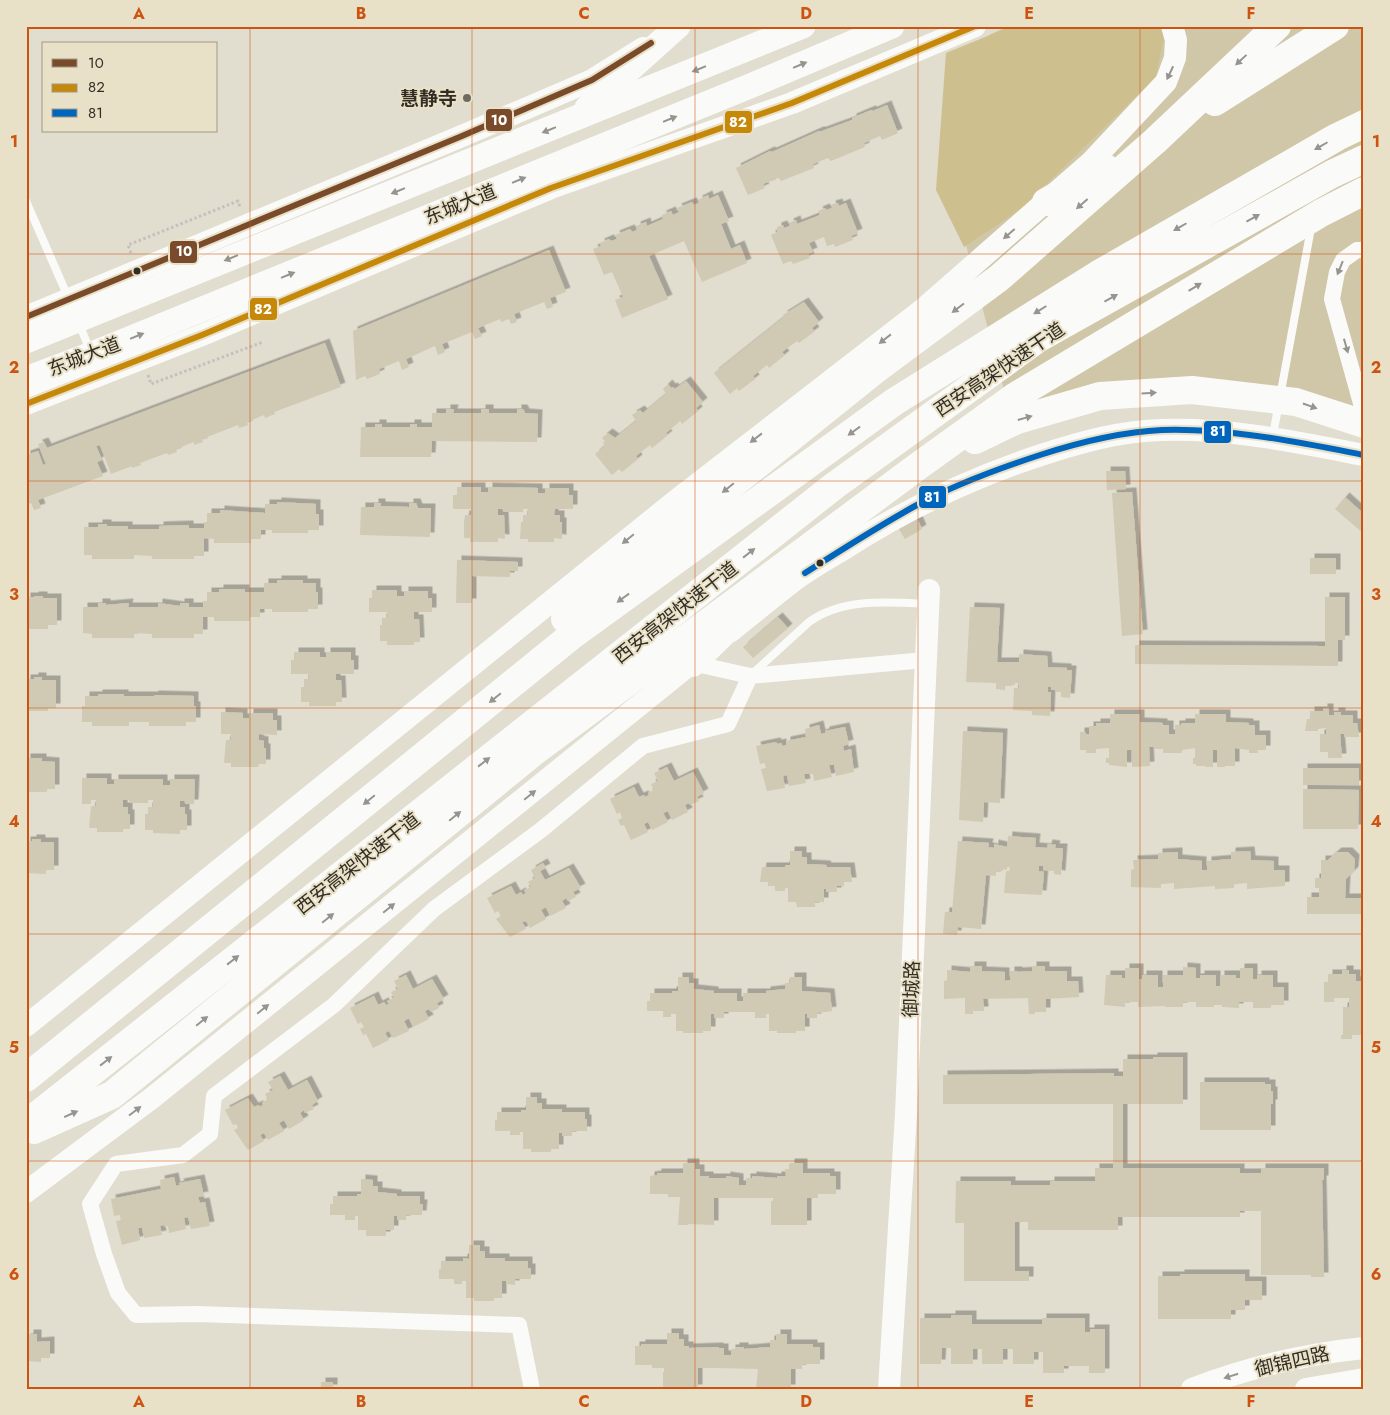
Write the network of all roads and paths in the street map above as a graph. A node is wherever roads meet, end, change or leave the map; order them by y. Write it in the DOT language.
graph roads {
  1 [pos="678,26"];
  2 [pos="804,26"];
  3 [pos="892,26"];
  4 [pos="976,26"];
  5 [pos="1172,26"];
  6 [pos="1277,26"];
  7 [pos="1334,26"];
  8 [pos="573,121"];
  9 [pos="1364,124"];
  10 [pos="1155,141"];
  11 [pos="1364,159"];
  12 [pos="1364,191"];
  13 [pos="26,201"];
  14 [pos="1046,202"];
  15 [pos="233,212"];
  16 [pos="1313,218"];
  17 [pos="128,244"];
  18 [pos="1364,250"];
  19 [pos="73,310"];
  20 [pos="26,317"];
  21 [pos="26,342"];
  22 [pos="263,342"];
  23 [pos="92,354"];
  24 [pos="156,372"];
  25 [pos="26,378"];
  26 [pos="26,404"];
  27 [pos="1364,414"];
  28 [pos="1364,424"];
  29 [pos="1273,437"];
  30 [pos="1364,456"];
  31 [pos="917,467"];
  32 [pos="814,543"];
  33 [pos="929,597"];
  34 [pos="925,660"];
  35 [pos="692,663"];
  36 [pos="750,676"];
  37 [pos="117,1006"];
  38 [pos="26,1026"];
  39 [pos="26,1078"];
  40 [pos="26,1124"];
  41 [pos="26,1134"];
  42 [pos="26,1192"];
  43 [pos="1364,1348"];
  44 [pos="1364,1379"];
  45 [pos="532,1389"];
  46 [pos="889,1389"];
  47 [pos="1192,1389"];
  48 [pos="1306,1389"];
  1 -- 8 [label="main road"];
  1 -- 19 [label="street"];
  2 -- 8 [label="main road, 东城大道, one-way"];
  23 -- 3 [label="main road, 东城大道, one-way"];
  4 -- 26 [label="street"];
  5 -- 14 [label="street, one-way"];
  6 -- 10 [label="highway, one-way"];
  7 -- 10 [label="highway"];
  8 -- 19 [label="main road, 东城大道, one-way"];
  9 -- 37 [label="highway, 西安高架快速干道, one-way"];
  10 -- 14 [label="highway"];
  10 -- 37 [label="highway, one-way"];
  40 -- 11 [label="highway, 西安高架快速干道, one-way"];
  12 -- 16 [label="highway"];
  13 -- 19 [label="lane"];
  14 -- 38 [label="street, one-way"];
  15 -- 17 [label="path"];
  16 -- 29 [label="lane"];
  31 -- 16 [label="highway, one-way"];
  18 -- 27 [label="street, one-way"];
  19 -- 20 [label="street"];
  19 -- 21 [label="main road, 东城大道"];
  19 -- 23 [label="lane"];
  22 -- 24 [label="path"];
  23 -- 25 [label="main road, 东城大道"];
  31 -- 28 [label="highway, one-way"];
  29 -- 30 [label="street"];
  29 -- 35 [label="street"];
  31 -- 32 [label="highway"];
  32 -- 35 [label="highway"];
  41 -- 32 [label="highway, one-way"];
  33 -- 34 [label="street, 御城路"];
  33 -- 36 [label="lane"];
  34 -- 36 [label="street"];
  34 -- 46 [label="street, 御城路"];
  35 -- 36 [label="street"];
  42 -- 35 [label="street, one-way"];
  36 -- 45 [label="street"];
  37 -- 39 [label="highway, 西安高架快速干道"];
  43 -- 47 [label="street, 御锦四路, one-way"];
  44 -- 48 [label="street, 御锦四路"];
}
